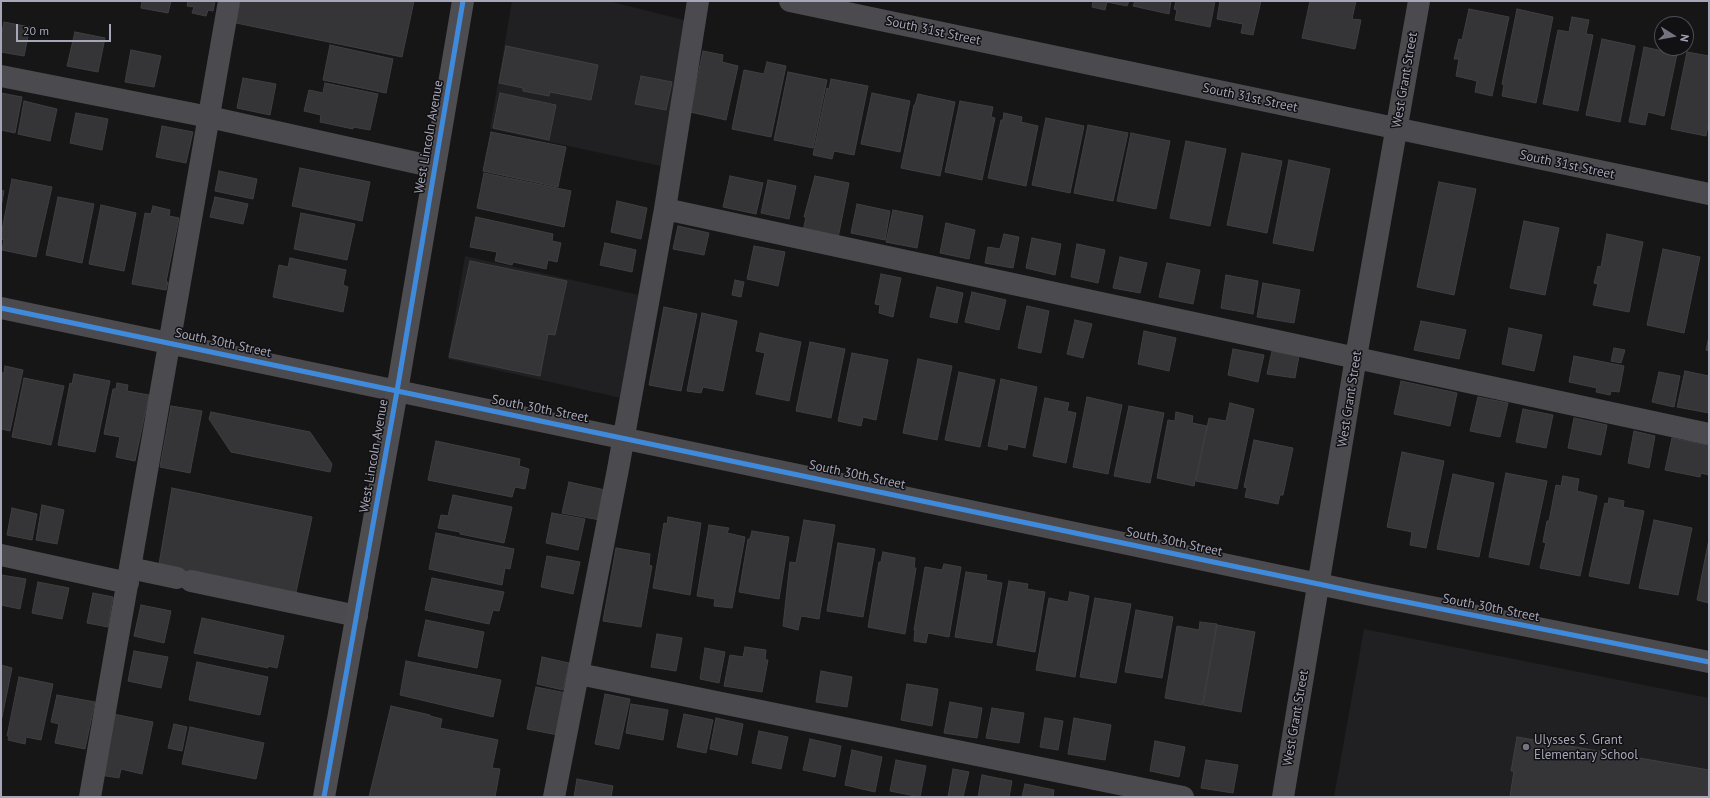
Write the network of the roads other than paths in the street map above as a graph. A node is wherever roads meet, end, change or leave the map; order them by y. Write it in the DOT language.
graph roads {
  1 [pos="229,1"];
  2 [pos="463,1"];
  3 [pos="698,1"];
  4 [pos="790,1"];
  5 [pos="1418,1"];
  6 [pos="1,76"];
  7 [pos="209,117"];
  8 [pos="1397,129"];
  9 [pos="435,167"];
  10 [pos="1709,194"];
  11 [pos="665,209"];
  12 [pos="1,308"];
  13 [pos="170,343"];
  14 [pos="1356,357"];
  15 [pos="397,391"];
  16 [pos="1709,434"];
  17 [pos="623,437"];
  18 [pos="1,556"];
  19 [pos="129,575"];
  20 [pos="1320,584"];
  21 [pos="357,616"];
  22 [pos="1709,662"];
  23 [pos="579,674"];
  24 [pos="90,797"];
  25 [pos="324,797"];
  26 [pos="554,797"];
  27 [pos="1183,797"];
  28 [pos="1283,797"];
  1 -- 7 [label="street"];
  2 -- 9 [label="main road, West Lincoln Avenue"];
  3 -- 11 [label="street"];
  4 -- 8 [label="street, South 31st Street"];
  5 -- 8 [label="street, West Grant Street"];
  6 -- 7 [label="street"];
  7 -- 9 [label="street"];
  7 -- 13 [label="street"];
  8 -- 10 [label="street, South 31st Street"];
  8 -- 14 [label="street, West Grant Street"];
  9 -- 15 [label="main road, West Lincoln Avenue"];
  11 -- 14 [label="street"];
  11 -- 17 [label="street"];
  12 -- 13 [label="street, South 30th Street"];
  13 -- 15 [label="street, South 30th Street"];
  13 -- 19 [label="street"];
  14 -- 16 [label="street"];
  14 -- 20 [label="street, West Grant Street"];
  15 -- 17 [label="street, South 30th Street"];
  15 -- 21 [label="main road, West Lincoln Avenue"];
  17 -- 20 [label="street, South 30th Street"];
  17 -- 23 [label="street"];
  18 -- 19 [label="street"];
  19 -- 21 [label="street"];
  19 -- 24 [label="street"];
  20 -- 22 [label="street, South 30th Street"];
  20 -- 28 [label="street, West Grant Street"];
  21 -- 25 [label="main road, West Lincoln Avenue"];
  23 -- 26 [label="street"];
  23 -- 27 [label="street"];
}
